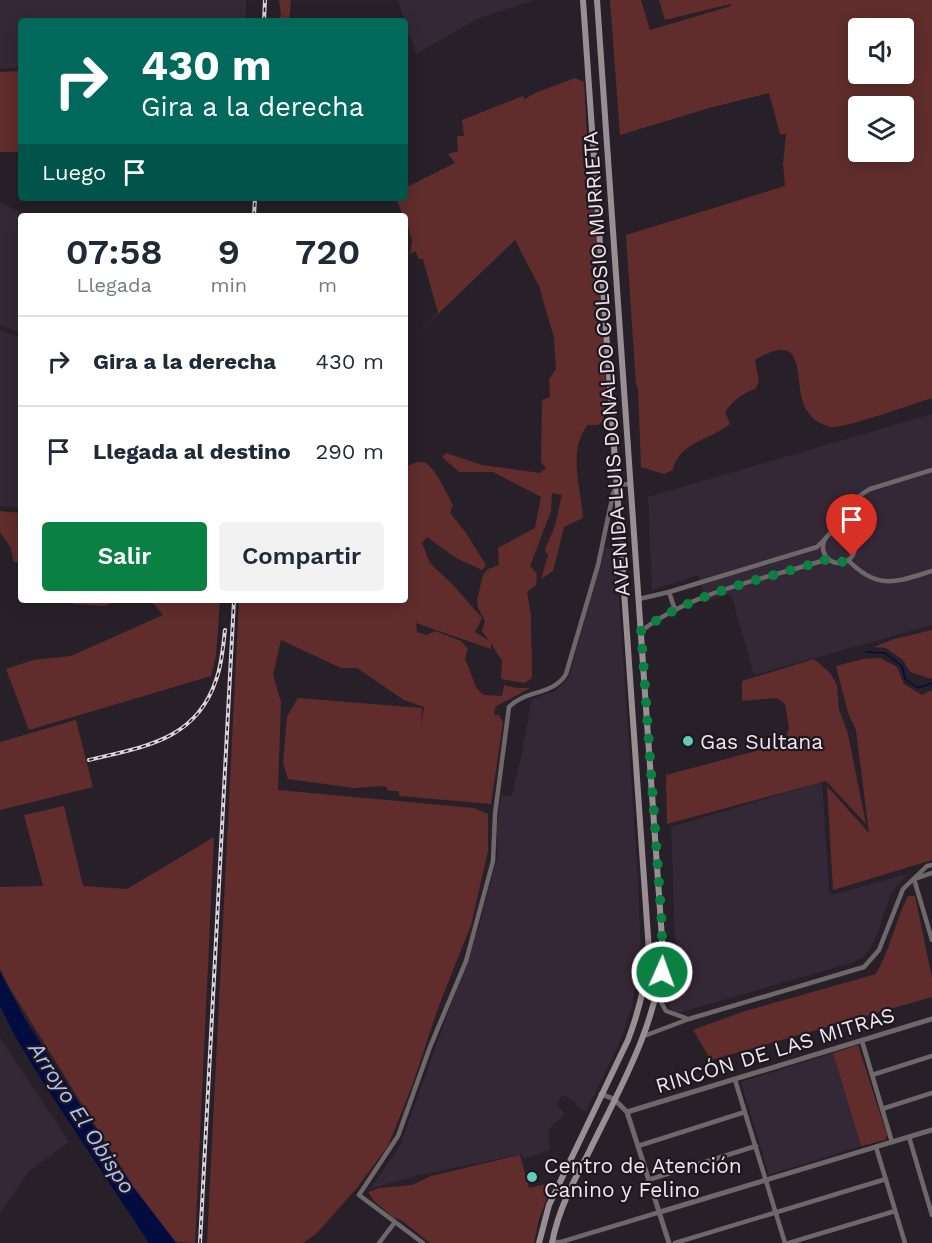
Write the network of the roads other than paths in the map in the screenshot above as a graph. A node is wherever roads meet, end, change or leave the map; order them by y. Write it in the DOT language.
graph roads {
  1 [pos="584,0"];
  2 [pos="597,0"];
  3 [pos="932,470"];
  4 [pos="630,484"];
  5 [pos="617,485"];
  6 [pos="842,531"];
  7 [pos="824,540"];
  8 [pos="828,559"];
  9 [pos="848,560"];
  10 [pos="932,571"];
  11 [pos="669,592"];
  12 [pos="639,598"];
  13 [pos="675,610"];
  14 [pos="641,631"];
  15 [pos="932,865"];
  16 [pos="932,873"];
  17 [pos="914,879"];
  18 [pos="646,891"];
  19 [pos="659,891"];
  20 [pos="932,940"];
  21 [pos="657,996"];
  22 [pos="689,1019"];
  23 [pos="932,1019"];
  24 [pos="644,1035"];
  25 [pos="862,1041"];
  26 [pos="932,1056"];
  27 [pos="872,1075"];
  28 [pos="735,1080"];
  29 [pos="932,1093"];
  30 [pos="601,1094"];
  31 [pos="614,1099"];
  32 [pos="882,1109"];
  33 [pos="627,1112"];
  34 [pos="745,1112"];
  35 [pos="932,1130"];
  36 [pos="909,1137"];
  37 [pos="892,1142"];
  38 [pos="638,1146"];
  39 [pos="756,1146"];
  40 [pos="876,1147"];
  41 [pos="886,1179"];
  42 [pos="648,1180"];
  43 [pos="767,1180"];
  44 [pos="895,1211"];
  45 [pos="660,1212"];
  46 [pos="776,1212"];
  47 [pos="932,1215"];
  48 [pos="395,1222"];
  49 [pos="561,1242"];
  50 [pos="380,1243"];
  51 [pos="423,1243"];
  52 [pos="539,1243"];
  53 [pos="552,1243"];
  54 [pos="669,1243"];
  55 [pos="675,1243"];
  56 [pos="787,1243"];
  57 [pos="904,1243"];
  1 -- 5 [label="main road, AVENIDA LUIS DONALDO COLOSIO MURRIETA"];
  2 -- 4 [label="main road, AVENIDA LUIS DONALDO COLOSIO MURRIETA"];
  3 -- 6 [label="street"];
  4 -- 5 [label="street"];
  4 -- 12 [label="main road, AVENIDA LUIS DONALDO COLOSIO MURRIETA"];
  5 -- 18 [label="main road, AVENIDA LUIS DONALDO COLOSIO MURRIETA"];
  5 -- 48 [label="street"];
  6 -- 7 [label="street"];
  6 -- 9 [label="street"];
  7 -- 8 [label="street"];
  7 -- 11 [label="street"];
  8 -- 9 [label="street"];
  8 -- 13 [label="street"];
  9 -- 10 [label="street"];
  11 -- 12 [label="street"];
  11 -- 13 [label="street"];
  12 -- 14 [label="main road, AVENIDA LUIS DONALDO COLOSIO MURRIETA"];
  13 -- 14 [label="street"];
  14 -- 19 [label="main road, AVENIDA LUIS DONALDO COLOSIO MURRIETA"];
  15 -- 17 [label="street"];
  16 -- 17 [label="street"];
  17 -- 20 [label="street"];
  17 -- 22 [label="street"];
  18 -- 19 [label="main road"];
  18 -- 30 [label="main road, AVENIDA LUIS DONALDO COLOSIO MURRIETA"];
  19 -- 21 [label="main road, AVENIDA LUIS DONALDO COLOSIO MURRIETA"];
  21 -- 22 [label="street"];
  21 -- 24 [label="main road, AVENIDA LUIS DONALDO COLOSIO MURRIETA"];
  22 -- 24 [label="street"];
  23 -- 25 [label="street, RINCÓN DE LAS MITRAS"];
  24 -- 31 [label="main road, AVENIDA LUIS DONALDO COLOSIO MURRIETA"];
  25 -- 27 [label="street"];
  25 -- 28 [label="street, RINCÓN DE LAS MITRAS"];
  26 -- 27 [label="street"];
  27 -- 32 [label="street"];
  28 -- 33 [label="street, RINCÓN DE LAS MITRAS"];
  28 -- 34 [label="street"];
  29 -- 32 [label="street"];
  30 -- 31 [label="street"];
  30 -- 52 [label="main road, AVENIDA LUIS DONALDO COLOSIO MURRIETA"];
  31 -- 33 [label="street"];
  31 -- 53 [label="main road, AVENIDA LUIS DONALDO COLOSIO MURRIETA"];
  32 -- 37 [label="street"];
  33 -- 38 [label="street"];
  34 -- 38 [label="street"];
  34 -- 39 [label="street"];
  35 -- 36 [label="street"];
  36 -- 37 [label="street"];
  36 -- 47 [label="street"];
  37 -- 40 [label="street"];
  38 -- 42 [label="street"];
  39 -- 42 [label="street"];
  39 -- 43 [label="street"];
  40 -- 41 [label="street"];
  40 -- 43 [label="street"];
  41 -- 44 [label="street"];
  41 -- 46 [label="street"];
  42 -- 45 [label="street"];
  43 -- 45 [label="street"];
  43 -- 46 [label="street"];
  44 -- 56 [label="street"];
  44 -- 57 [label="street"];
  45 -- 49 [label="street"];
  45 -- 54 [label="street"];
  46 -- 55 [label="street"];
  46 -- 56 [label="street"];
  48 -- 50 [label="street"];
  48 -- 51 [label="street"];
  49 -- 53 [label="street"];
}
